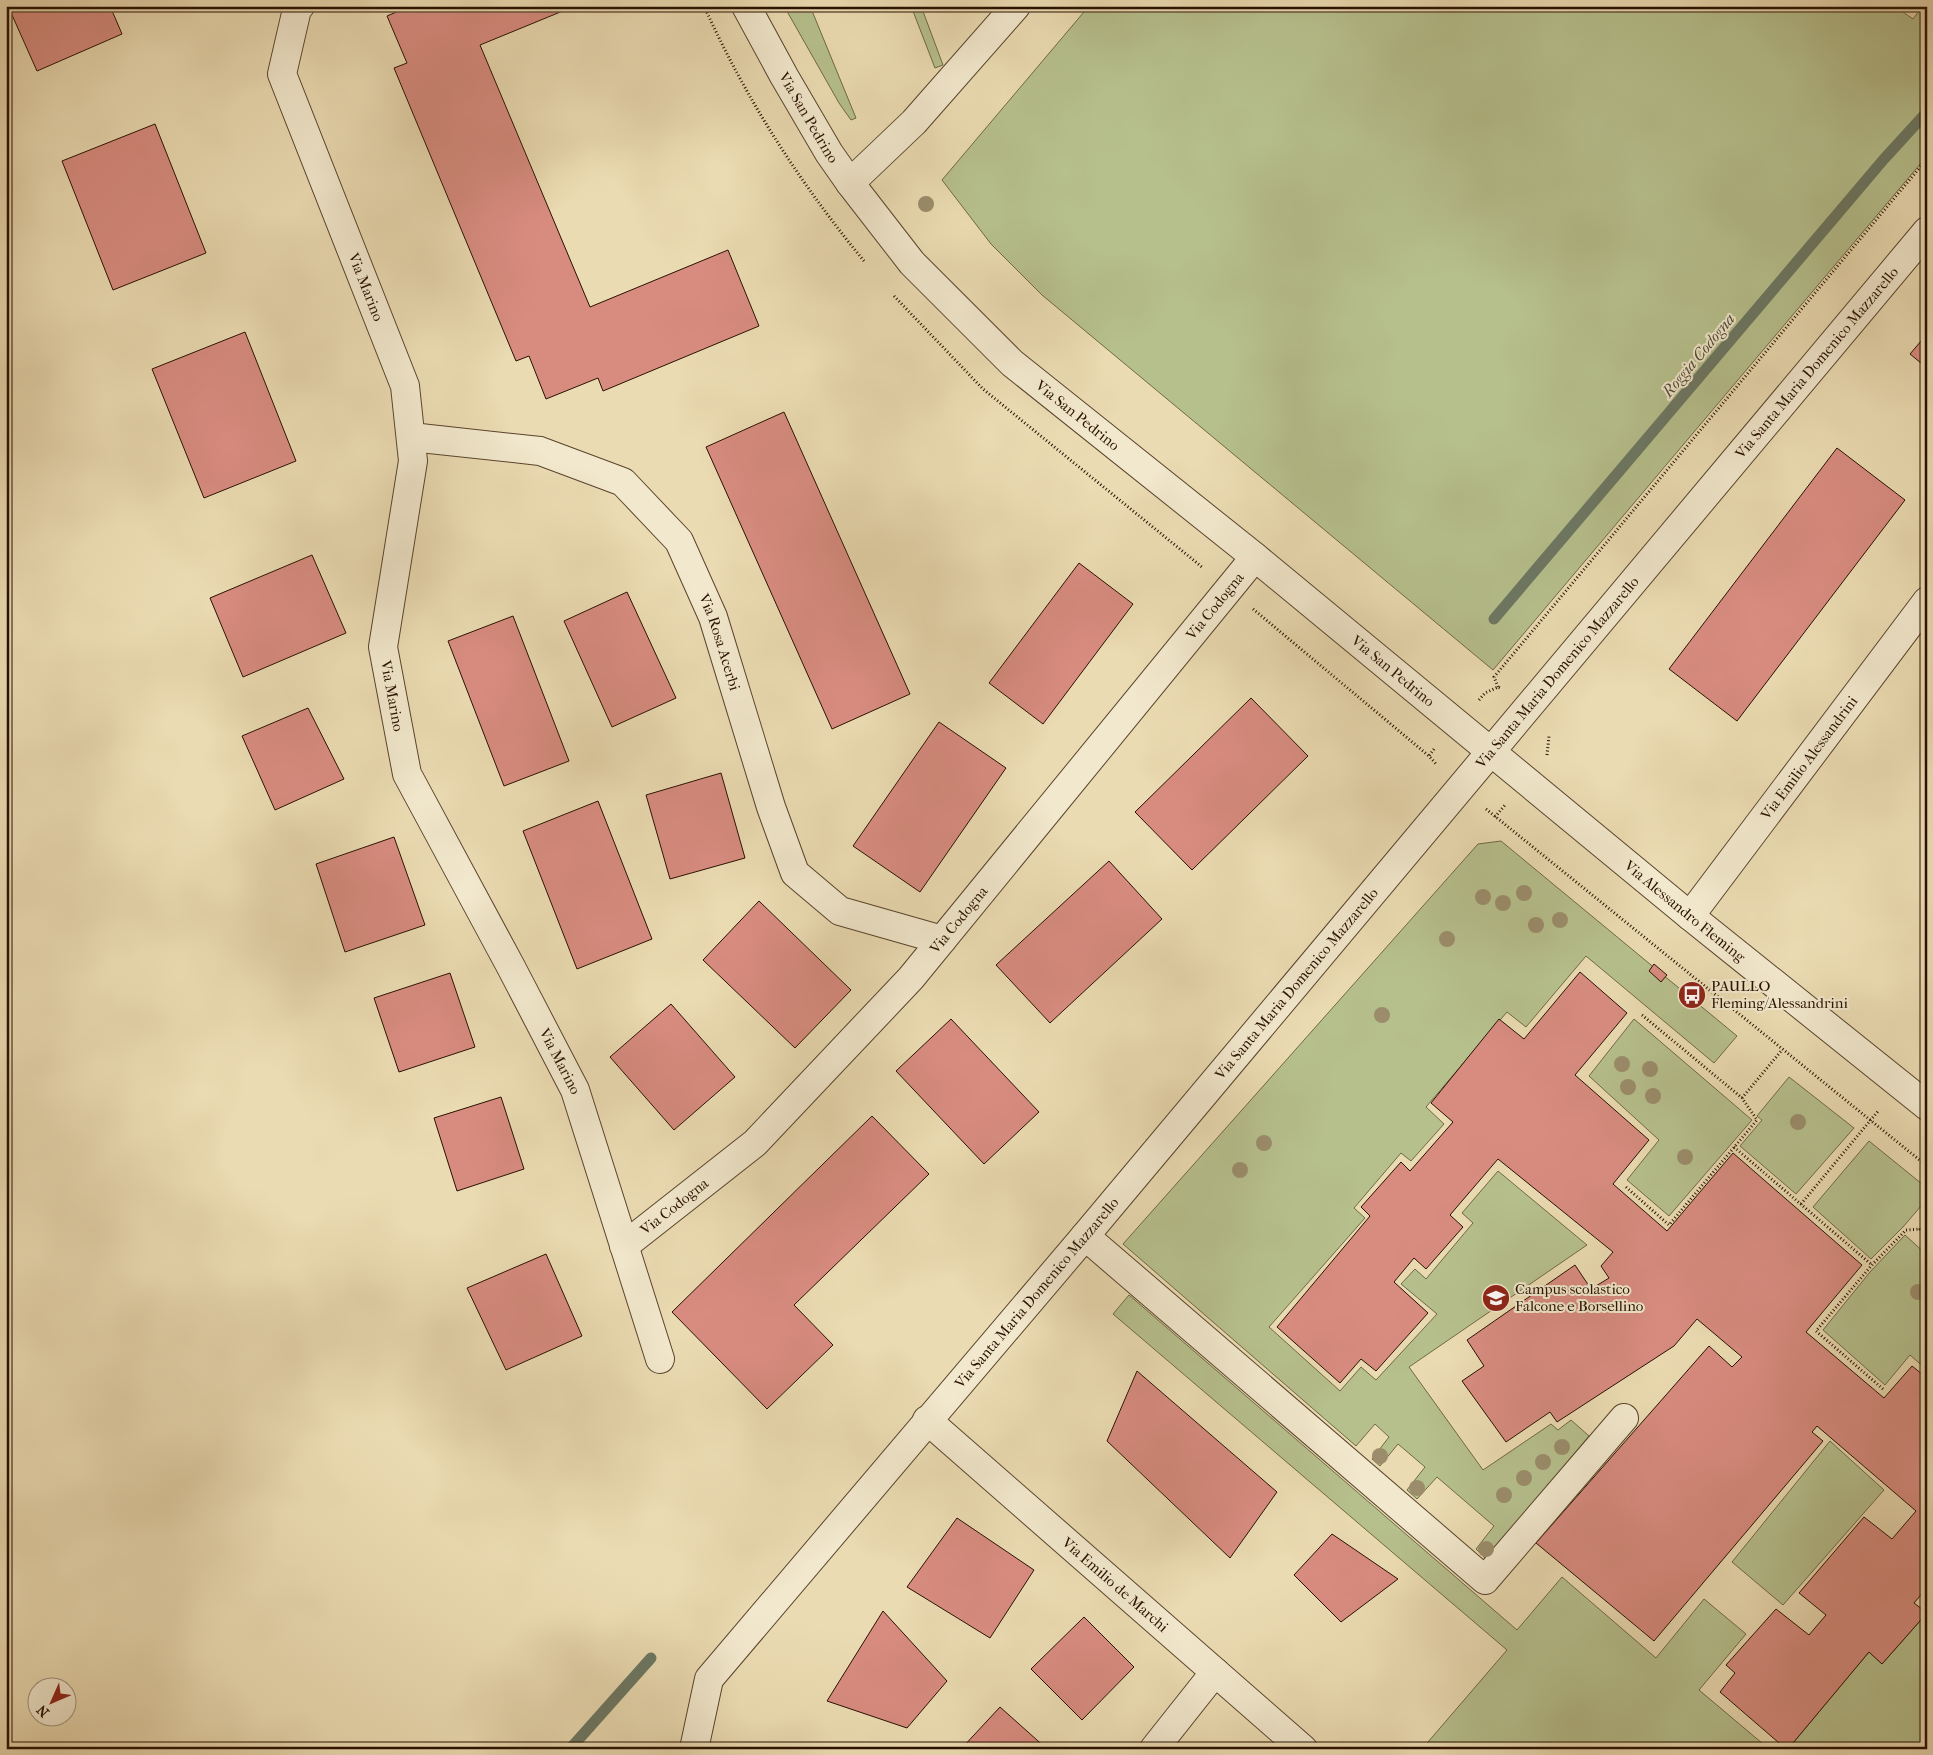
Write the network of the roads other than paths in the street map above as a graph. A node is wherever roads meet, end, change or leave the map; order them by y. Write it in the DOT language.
graph roads {
  1 [pos="300,6"];
  2 [pos="746,6"];
  3 [pos="1016,6"];
  4 [pos="850,183"];
  5 [pos="1927,230"];
  6 [pos="411,436"];
  7 [pos="1255,558"];
  8 [pos="1927,601"];
  9 [pos="1491,752"];
  10 [pos="1690,916"];
  11 [pos="942,940"];
  12 [pos="1927,1106"];
  13 [pos="1085,1236"];
  14 [pos="624,1246"];
  15 [pos="660,1360"];
  16 [pos="1624,1418"];
  17 [pos="927,1420"];
  18 [pos="1215,1672"];
  19 [pos="694,1749"];
  20 [pos="1154,1749"];
  21 [pos="1303,1749"];
  1 -- 6 [label="street, Via Marino"];
  2 -- 4 [label="street, Via San Pedrino"];
  3 -- 4 [label="street"];
  4 -- 7 [label="street, Via San Pedrino"];
  5 -- 9 [label="street, Via Santa Maria Domenico Mazzarello"];
  6 -- 11 [label="street, Via Rosa Acerbi"];
  6 -- 14 [label="street, Via Marino"];
  7 -- 9 [label="street, Via San Pedrino"];
  7 -- 11 [label="street, Via Codogna"];
  8 -- 10 [label="street, Via Emilio Alessandrini"];
  9 -- 10 [label="street, Via Alessandro Fleming"];
  9 -- 13 [label="street, Via Santa Maria Domenico Mazzarello"];
  10 -- 12 [label="street, Via Alessandro Fleming"];
  11 -- 14 [label="street, Via Codogna"];
  13 -- 16 [label="street"];
  13 -- 17 [label="street, Via Santa Maria Domenico Mazzarello"];
  14 -- 15 [label="street, Via Marino"];
  17 -- 18 [label="street, Via Emilio de Marchi"];
  17 -- 19 [label="street, Via Santa Maria Domenico Mazzarello"];
  18 -- 20 [label="street"];
  18 -- 21 [label="street, Via Emilio de Marchi"];
}
